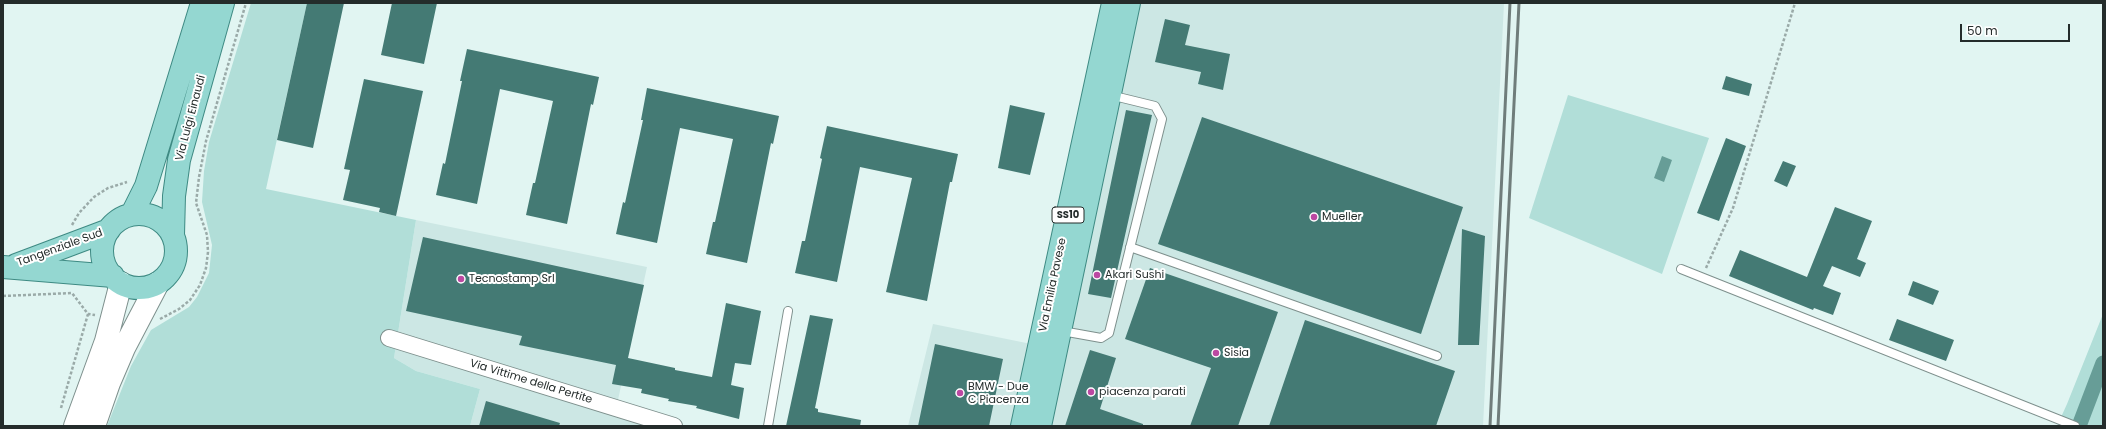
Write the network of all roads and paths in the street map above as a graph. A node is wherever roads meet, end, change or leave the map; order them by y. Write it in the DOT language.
graph roads {
  1 [pos="202,3"];
  2 [pos="223,3"];
  3 [pos="246,3"];
  4 [pos="1113,3"];
  5 [pos="1129,3"];
  6 [pos="1795,3"];
  7 [pos="1102,93"];
  8 [pos="132,182"];
  9 [pos="132,214"];
  10 [pos="71,228"];
  11 [pos="108,230"];
  12 [pos="173,235"];
  13 [pos="1130,247"];
  14 [pos="7,267"];
  15 [pos="1681,269"];
  16 [pos="1702,277"];
  17 [pos="117,280"];
  18 [pos="158,283"];
  19 [pos="3,296"];
  20 [pos="788,311"];
  21 [pos="88,314"];
  22 [pos="98,316"];
  23 [pos="155,321"];
  24 [pos="389,338"];
  25 [pos="1053,340"];
  26 [pos="1437,356"];
  27 [pos="60,411"];
  28 [pos="76,426"];
  29 [pos="94,426"];
  30 [pos="674,426"];
  31 [pos="768,426"];
  32 [pos="1022,426"];
  33 [pos="1040,426"];
  34 [pos="2075,426"];
  1 -- 9 [label="main road, Via Luigi Einaudi"];
  2 -- 12 [label="main road, Via Luigi Einaudi"];
  3 -- 23 [label="path"];
  4 -- 7 [label="main road, Via Emilia Pavese / SS10"];
  5 -- 7 [label="main road, Via Emilia Pavese / SS10"];
  6 -- 16 [label="path"];
  7 -- 13 [label="lane"];
  7 -- 25 [label="main road, Via Emilia Pavese / SS10"];
  8 -- 10 [label="path"];
  9 -- 11 [label="main road"];
  9 -- 12 [label="main road"];
  11 -- 14 [label="main road, Tangenziale Sud"];
  11 -- 17 [label="main road"];
  12 -- 18 [label="main road, Via Luigi Einaudi"];
  13 -- 25 [label="lane"];
  13 -- 26 [label="lane"];
  14 -- 17 [label="main road, Tangenziale Sud"];
  15 -- 16 [label="lane"];
  16 -- 34 [label="lane"];
  17 -- 18 [label="main road"];
  17 -- 28 [label="main road"];
  18 -- 29 [label="main road, Via Luigi Einaudi"];
  19 -- 21 [label="path"];
  20 -- 31 [label="lane"];
  21 -- 22 [label="path"];
  21 -- 27 [label="path"];
  24 -- 30 [label="street, Via Vittime della Pertite"];
  25 -- 32 [label="main road, Via Emilia Pavese / SS10"];
  25 -- 33 [label="main road, Via Emilia Pavese / SS10"];
}
